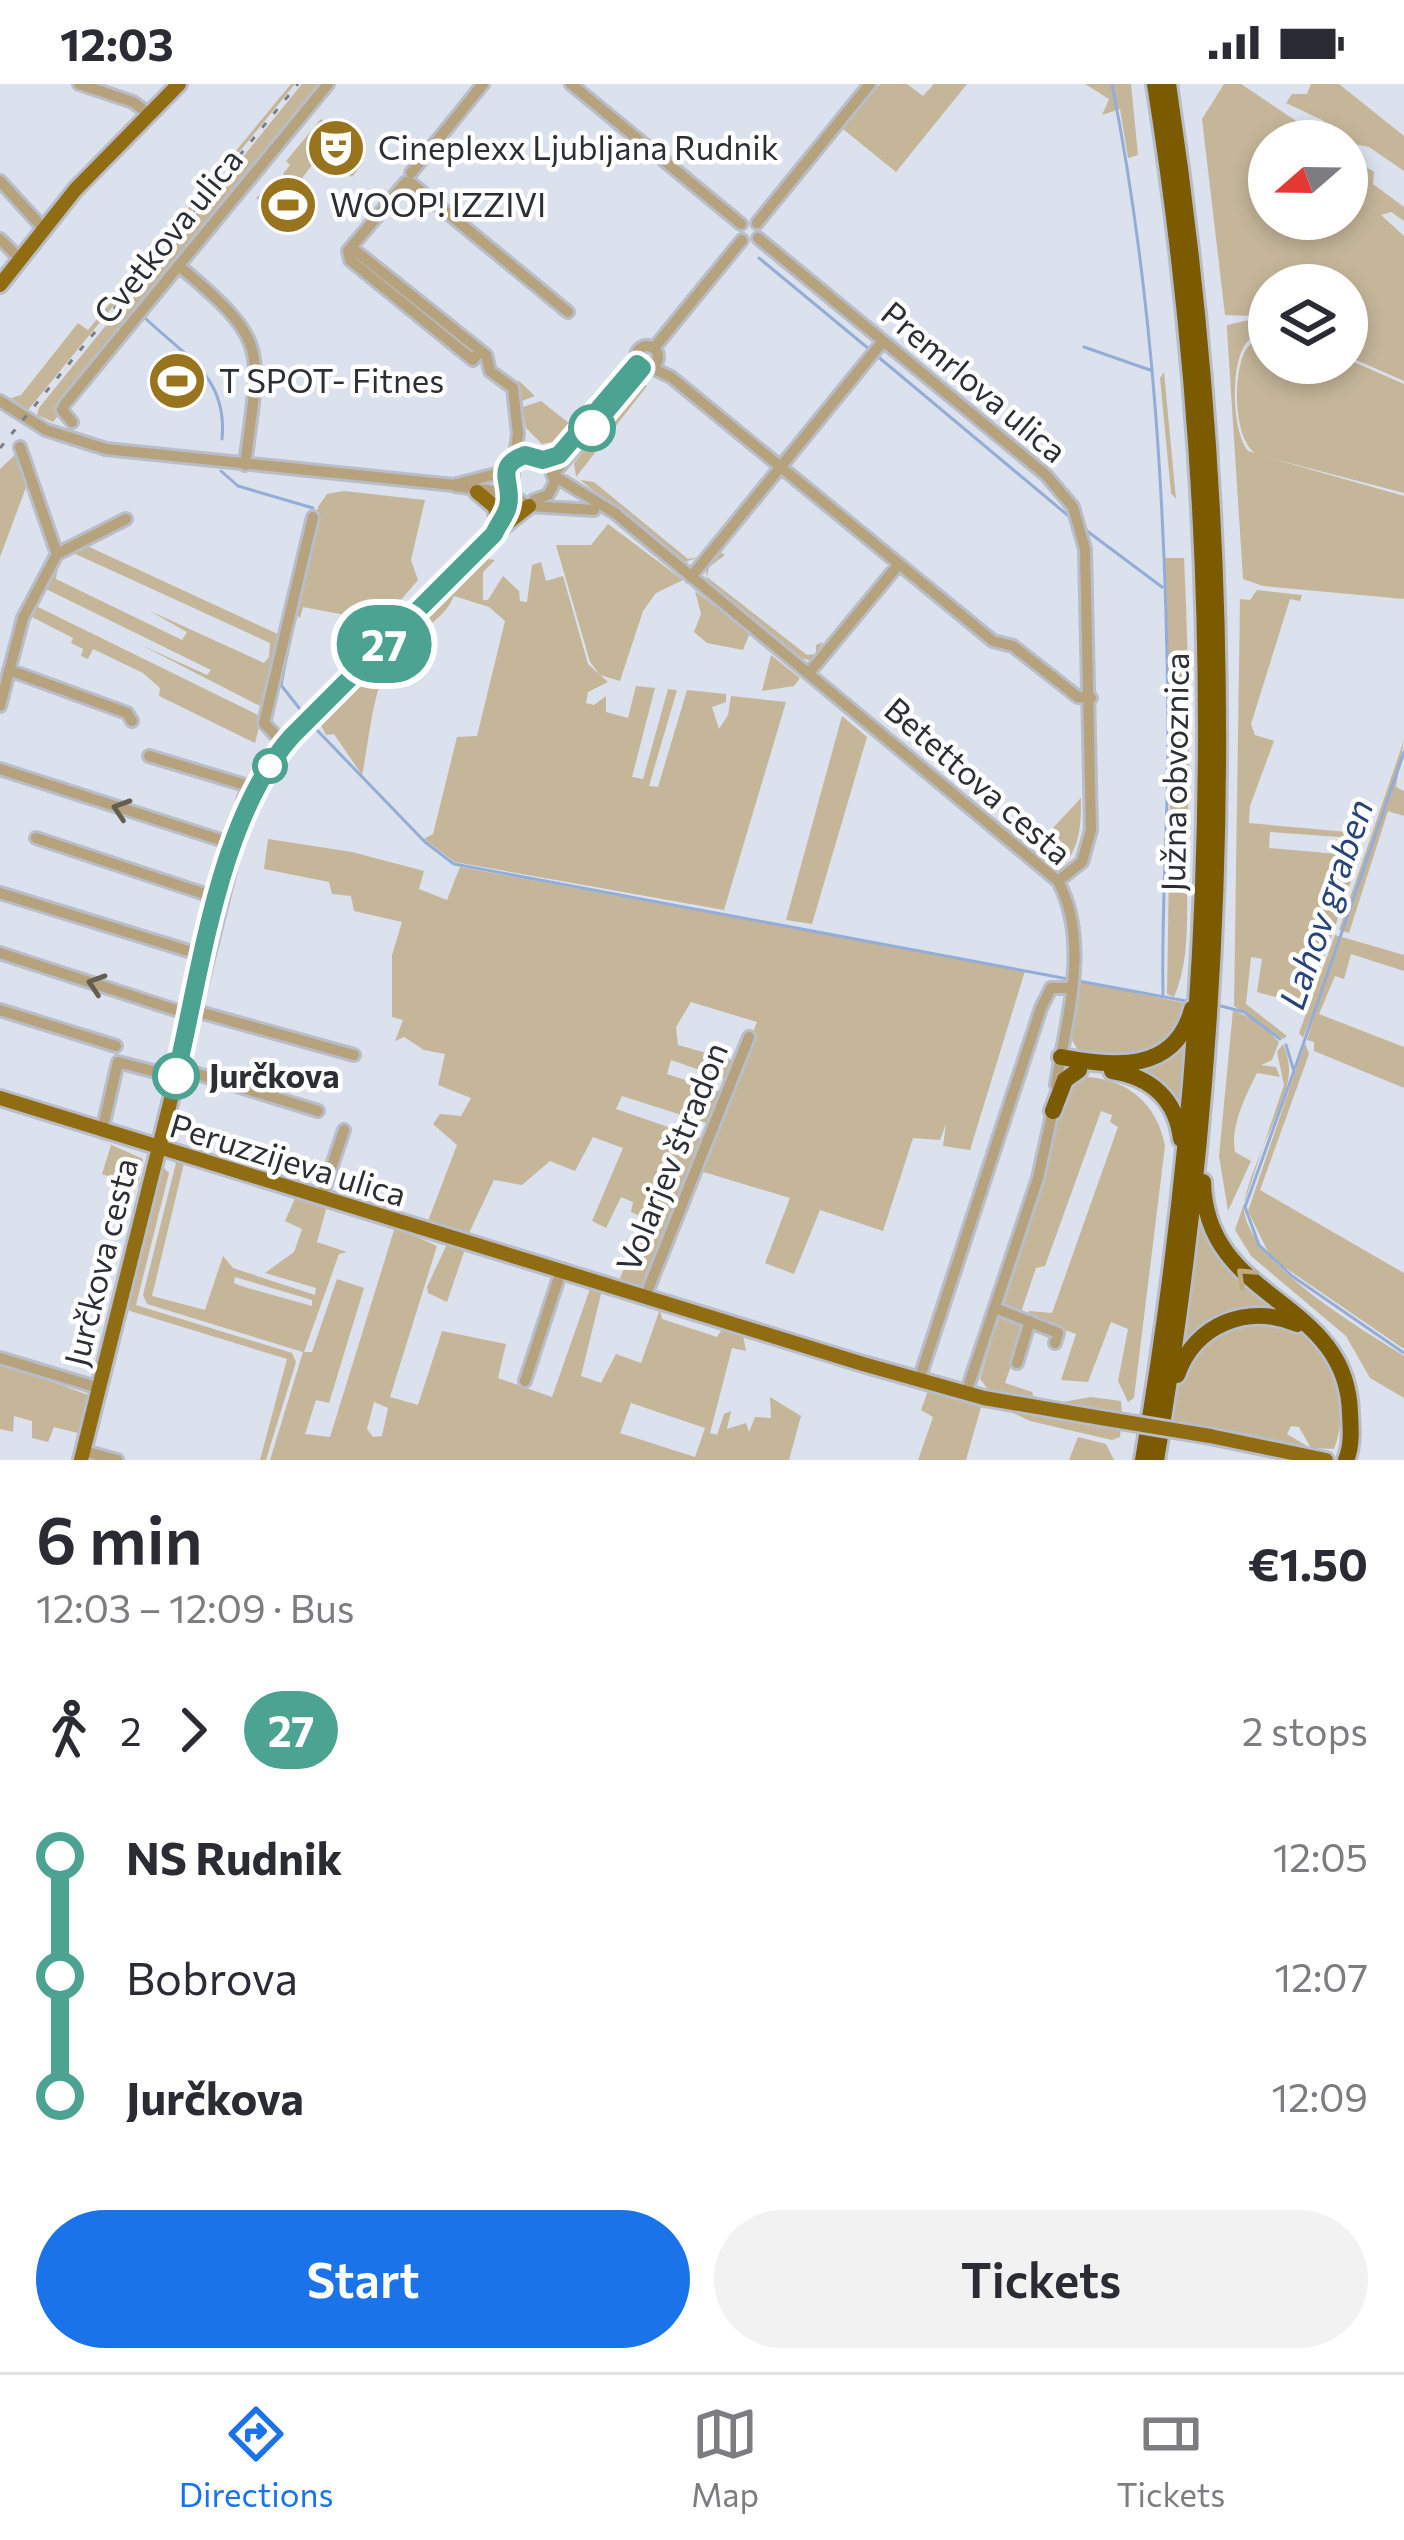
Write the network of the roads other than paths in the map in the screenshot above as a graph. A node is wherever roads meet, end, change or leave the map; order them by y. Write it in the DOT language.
graph roads {
  1 [pos="79,84"];
  2 [pos="179,84"];
  3 [pos="328,84"];
  4 [pos="483,84"];
  5 [pos="571,84"];
  6 [pos="870,84"];
  7 [pos="1155,84"];
  8 [pos="1168,84"];
  9 [pos="119,91"];
  10 [pos="149,114"];
  11 [pos="409,180"];
  12 [pos="0,182"];
  13 [pos="757,223"];
  14 [pos="741,224"];
  15 [pos="44,228"];
  16 [pos="758,238"];
  17 [pos="0,239"];
  18 [pos="742,240"];
  19 [pos="20,259"];
  20 [pos="179,266"];
  21 [pos="1,282"];
  22 [pos="568,312"];
  23 [pos="876,349"];
  24 [pos="649,362"];
  25 [pos="0,401"];
  26 [pos="72,422"];
  27 [pos="517,423"];
  28 [pos="20,447"];
  29 [pos="514,454"];
  30 [pos="542,456"];
  31 [pos="244,465"];
  32 [pos="781,467"];
  33 [pos="552,483"];
  34 [pos="453,485"];
  35 [pos="477,492"];
  36 [pos="514,493"];
  37 [pos="594,511"];
  38 [pos="313,517"];
  39 [pos="126,519"];
  40 [pos="622,521"];
  41 [pos="500,527"];
  42 [pos="57,554"];
  43 [pos="899,564"];
  44 [pos="691,577"];
  45 [pos="9,670"];
  46 [pos="809,673"];
  47 [pos="1091,698"];
  48 [pos="0,706"];
  49 [pos="132,721"];
  50 [pos="284,744"];
  51 [pos="149,756"];
  52 [pos="0,769"];
  53 [pos="254,788"];
  54 [pos="235,837"];
  55 [pos="36,838"];
  56 [pos="1206,853"];
  57 [pos="1058,881"];
  58 [pos="0,893"];
  59 [pos="220,899"];
  60 [pos="0,952"];
  61 [pos="205,956"];
  62 [pos="1071,982"];
  63 [pos="0,1010"];
  64 [pos="192,1012"];
  65 [pos="749,1037"];
  66 [pos="116,1046"];
  67 [pos="354,1055"];
  68 [pos="1060,1059"];
  69 [pos="1079,1070"];
  70 [pos="176,1072"];
  71 [pos="0,1098"];
  72 [pos="318,1111"];
  73 [pos="1053,1111"];
  74 [pos="1202,1128"];
  75 [pos="344,1130"];
  76 [pos="102,1131"];
  77 [pos="157,1148"];
  78 [pos="321,1198"];
  79 [pos="1181,1198"];
  80 [pos="561,1271"];
  81 [pos="645,1297"];
  82 [pos="995,1308"];
  83 [pos="1030,1322"];
  84 [pos="1055,1343"];
  85 [pos="0,1358"];
  86 [pos="1017,1364"];
  87 [pos="919,1380"];
  88 [pos="525,1381"];
  89 [pos="98,1388"];
  90 [pos="966,1393"];
  91 [pos="1166,1403"];
  92 [pos="87,1454"];
  93 [pos="1348,1456"];
  94 [pos="116,1460"];
  95 [pos="1143,1460"];
  96 [pos="1156,1460"];
  97 [pos="1326,1460"];
  1 -- 9 [label="street"];
  2 -- 10 [label="main road"];
  3 -- 20 [label="street, Cvetkova ulica"];
  4 -- 11 [label="street"];
  5 -- 14 [label="street"];
  6 -- 13 [label="street"];
  7 -- 56 [label="highway, Južna obvoznica"];
  8 -- 74 [label="highway, Južna obvoznica"];
  9 -- 10 [label="street"];
  10 -- 15 [label="main road"];
  11 -- 22 [label="street"];
  11 -- 27 [label="street"];
  12 -- 15 [label="street"];
  13 -- 14 [label="street"];
  13 -- 16 [label="street"];
  14 -- 18 [label="street"];
  15 -- 19 [label="main road"];
  16 -- 18 [label="street"];
  16 -- 23 [label="street, Premrlova ulica"];
  17 -- 19 [label="street"];
  18 -- 24 [label="street"];
  19 -- 21 [label="main road"];
  20 -- 26 [label="street, Cvetkova ulica"];
  20 -- 31 [label="street"];
  23 -- 32 [label="street"];
  23 -- 47 [label="street, Premrlova ulica"];
  24 -- 30 [label="street"];
  24 -- 32 [label="street"];
  24 -- 33 [label="street"];
  25 -- 31 [label="street"];
  27 -- 29 [label="street"];
  27 -- 30 [label="street"];
  28 -- 42 [label="street"];
  29 -- 30 [label="street"];
  29 -- 34 [label="street"];
  29 -- 36 [label="street"];
  30 -- 33 [label="street"];
  31 -- 34 [label="street"];
  32 -- 43 [label="street"];
  32 -- 44 [label="street"];
  33 -- 36 [label="street"];
  33 -- 37 [label="street, Betettova cesta"];
  33 -- 40 [label="street, Betettova cesta"];
  34 -- 35 [label="street"];
  34 -- 36 [label="street"];
  35 -- 36 [label="street"];
  35 -- 41 [label="main road"];
  36 -- 37 [label="street, Betettova cesta"];
  36 -- 41 [label="main road, Jurčkova cesta"];
  37 -- 40 [label="street, Betettova cesta"];
  38 -- 50 [label="street"];
  39 -- 42 [label="street"];
  40 -- 44 [label="street, Betettova cesta"];
  41 -- 50 [label="main road, Jurčkova cesta"];
  42 -- 45 [label="street"];
  43 -- 46 [label="street"];
  43 -- 47 [label="street"];
  44 -- 46 [label="street, Betettova cesta"];
  45 -- 48 [label="street"];
  45 -- 49 [label="street"];
  46 -- 57 [label="street, Betettova cesta"];
  47 -- 57 [label="street, Premrlova ulica"];
  50 -- 53 [label="main road, Jurčkova cesta"];
  51 -- 53 [label="street"];
  54 -- 52 [label="street, one-way"];
  53 -- 54 [label="main road, Jurčkova cesta"];
  54 -- 59 [label="main road, Jurčkova cesta"];
  55 -- 59 [label="street"];
  56 -- 68 [label="highway"];
  56 -- 79 [label="highway, Južna obvoznica"];
  57 -- 62 [label="street, Betettova cesta"];
  58 -- 61 [label="street"];
  59 -- 61 [label="main road, Jurčkova cesta"];
  64 -- 60 [label="street, one-way"];
  61 -- 64 [label="main road, Jurčkova cesta"];
  62 -- 68 [label="street, Betettova cesta"];
  62 -- 87 [label="street"];
  63 -- 66 [label="street"];
  64 -- 67 [label="street"];
  64 -- 70 [label="main road, Jurčkova cesta"];
  65 -- 81 [label="street, Volarjev štradon"];
  68 -- 69 [label="highway"];
  68 -- 73 [label="street, Betettova cesta"];
  69 -- 73 [label="highway"];
  69 -- 79 [label="highway"];
  70 -- 72 [label="street, Jurčkova cesta"];
  70 -- 76 [label="street, Jurčkova cesta"];
  70 -- 77 [label="main road, Jurčkova cesta"];
  71 -- 76 [label="main road, Peruzzijeva ulica"];
  73 -- 82 [label="street, Betettova cesta"];
  74 -- 91 [label="highway, Južna obvoznica"];
  93 -- 74 [label="highway, one-way"];
  75 -- 78 [label="street"];
  76 -- 77 [label="main road, Peruzzijeva ulica"];
  77 -- 78 [label="main road, Peruzzijeva ulica"];
  77 -- 89 [label="main road, Jurčkova cesta"];
  78 -- 80 [label="main road, Peruzzijeva ulica"];
  79 -- 95 [label="highway, Južna obvoznica"];
  80 -- 81 [label="main road, Peruzzijeva ulica"];
  80 -- 88 [label="street"];
  81 -- 87 [label="main road, Peruzzijeva ulica"];
  82 -- 83 [label="street"];
  82 -- 90 [label="street, Betettova cesta"];
  83 -- 84 [label="street"];
  83 -- 86 [label="street"];
  85 -- 89 [label="street"];
  87 -- 90 [label="main road, Peruzzijeva ulica"];
  89 -- 92 [label="main road, Jurčkova cesta"];
  90 -- 97 [label="main road, Peruzzijeva ulica, bridge"];
  91 -- 93 [label="highway"];
  91 -- 96 [label="highway, Južna obvoznica"];
  92 -- 94 [label="street"];
}
